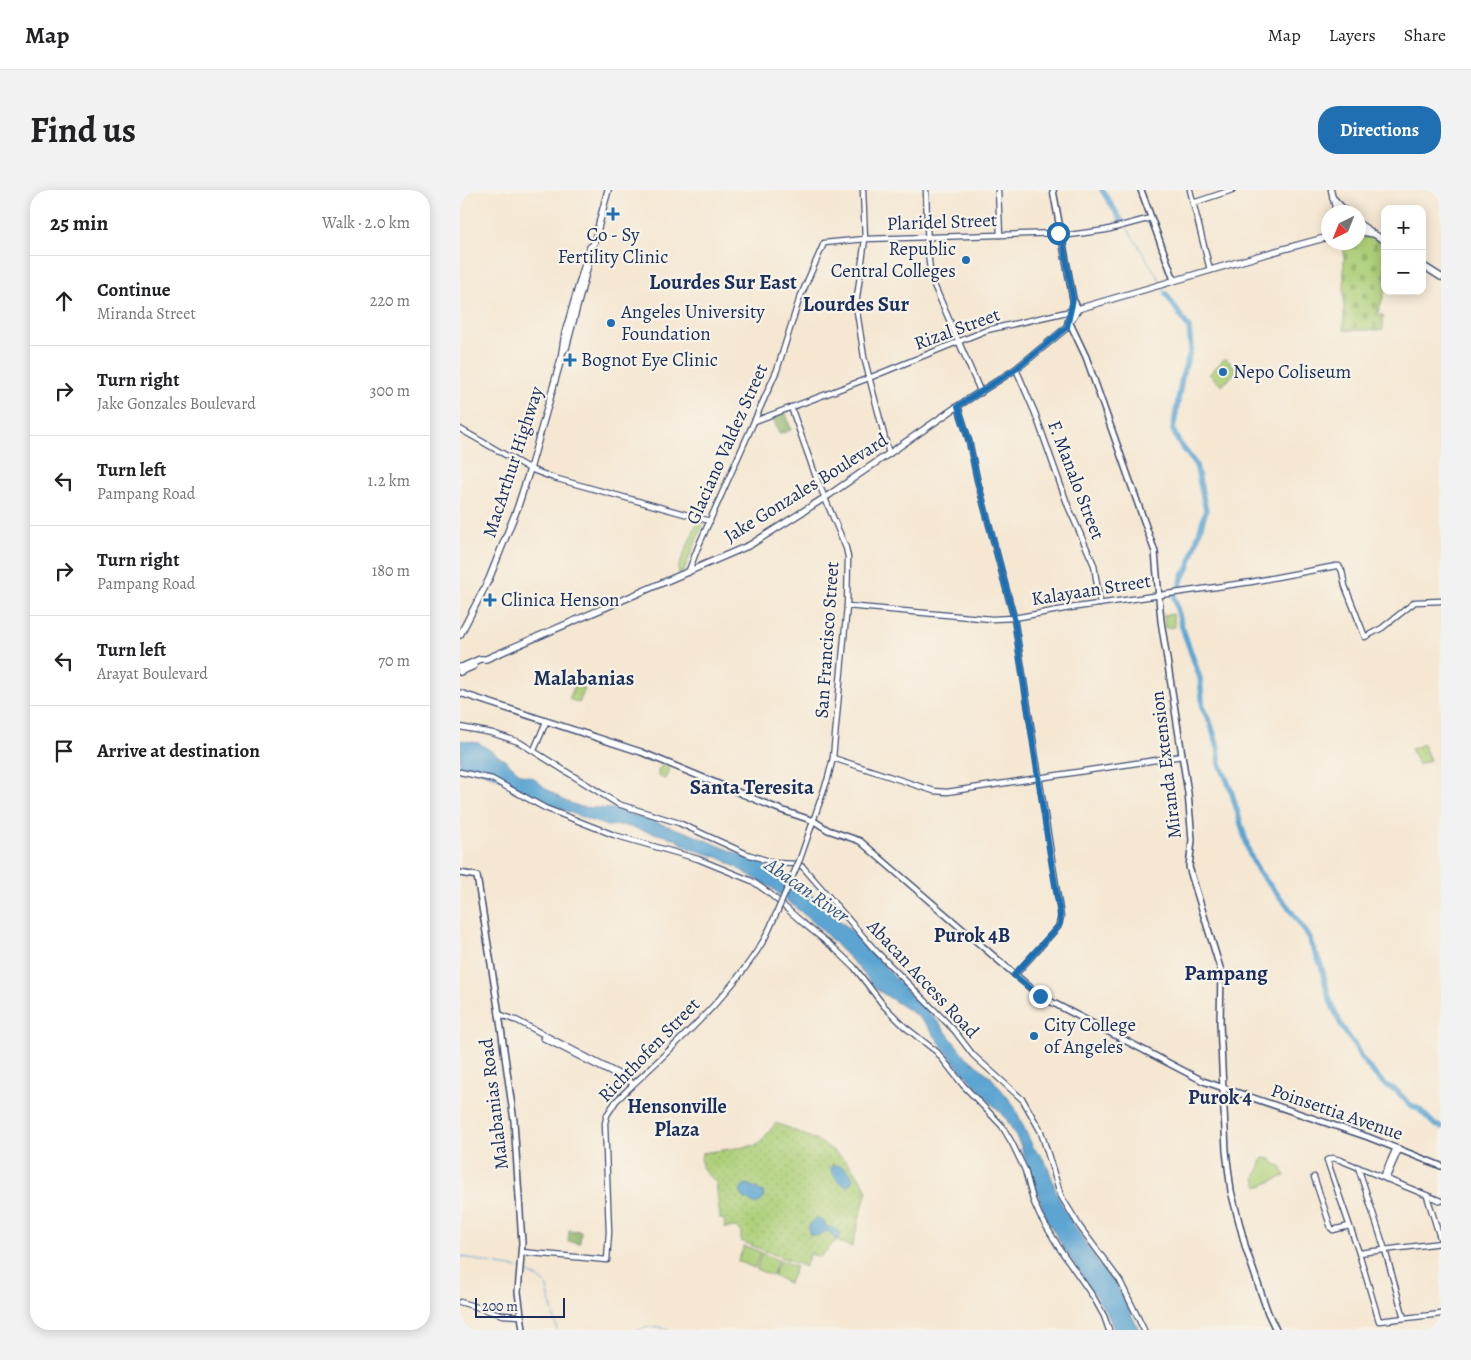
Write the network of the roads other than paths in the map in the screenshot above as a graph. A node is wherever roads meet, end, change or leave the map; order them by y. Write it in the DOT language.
graph roads {
  1 [pos="608,190"];
  2 [pos="863,190"];
  3 [pos="926,190"];
  4 [pos="998,190"];
  5 [pos="1053,190"];
  6 [pos="1141,190"];
  7 [pos="1190,190"];
  8 [pos="1232,190"];
  9 [pos="1331,190"];
  10 [pos="1333,198"];
  11 [pos="1193,202"];
  12 [pos="1334,205"];
  13 [pos="1340,205"];
  14 [pos="1151,218"];
  15 [pos="1366,228"];
  16 [pos="1366,232"];
  17 [pos="1374,234"];
  18 [pos="1000,235"];
  19 [pos="1061,235"];
  20 [pos="927,238"];
  21 [pos="1381,238"];
  22 [pos="865,239"];
  23 [pos="1321,239"];
  24 [pos="824,243"];
  25 [pos="1426,268"];
  26 [pos="1210,270"];
  27 [pos="1441,277"];
  28 [pos="1171,281"];
  29 [pos="1074,310"];
  30 [pos="1069,324"];
  31 [pos="958,342"];
  32 [pos="1016,369"];
  33 [pos="869,378"];
  34 [pos="981,393"];
  35 [pos="958,406"];
  36 [pos="791,407"];
  37 [pos="755,421"];
  38 [pos="460,429"];
  39 [pos="889,454"];
  40 [pos="530,469"];
  41 [pos="824,498"];
  42 [pos="710,521"];
  43 [pos="688,572"];
  44 [pos="1159,595"];
  45 [pos="1441,601"];
  46 [pos="1100,604"];
  47 [pos="847,606"];
  48 [pos="1014,618"];
  49 [pos="460,635"];
  50 [pos="460,669"];
  51 [pos="460,693"];
  52 [pos="546,722"];
  53 [pos="460,727"];
  54 [pos="534,750"];
  55 [pos="1182,756"];
  56 [pos="833,758"];
  57 [pos="460,772"];
  58 [pos="1038,778"];
  59 [pos="814,822"];
  60 [pos="800,859"];
  61 [pos="460,873"];
  62 [pos="1014,975"];
  63 [pos="499,1014"];
  64 [pos="633,1084"];
  65 [pos="1222,1089"];
  66 [pos="1397,1148"];
  67 [pos="1441,1166"];
  68 [pos="1358,1167"];
  69 [pos="1314,1177"];
  70 [pos="1385,1178"];
  71 [pos="1427,1196"];
  72 [pos="1441,1201"];
  73 [pos="1350,1226"];
  74 [pos="1441,1242"];
  75 [pos="1385,1250"];
  76 [pos="521,1252"];
  77 [pos="1359,1253"];
  78 [pos="460,1302"];
  79 [pos="1441,1314"];
  80 [pos="521,1316"];
  81 [pos="1404,1318"];
  82 [pos="523,1330"];
  83 [pos="1108,1330"];
  84 [pos="1144,1330"];
  85 [pos="1276,1330"];
  1 -- 40 [label="main road, MacArthur Highway"];
  2 -- 22 [label="street"];
  3 -- 20 [label="street"];
  4 -- 18 [label="street"];
  5 -- 19 [label="main road"];
  6 -- 14 [label="main road"];
  7 -- 11 [label="street"];
  8 -- 11 [label="street"];
  9 -- 10 [label="street"];
  10 -- 12 [label="street"];
  10 -- 13 [label="main road"];
  11 -- 26 [label="street"];
  14 -- 19 [label="street, Plaridel Street"];
  14 -- 28 [label="main road"];
  15 -- 17 [label="main road"];
  16 -- 17 [label="main road"];
  17 -- 21 [label="main road"];
  18 -- 19 [label="street, Plaridel Street"];
  18 -- 20 [label="street, Plaridel Street"];
  19 -- 29 [label="main road"];
  20 -- 22 [label="street, Plaridel Street"];
  20 -- 31 [label="street"];
  22 -- 24 [label="street, Plaridel Street"];
  22 -- 33 [label="street"];
  23 -- 26 [label="main road, Rizal Street"];
  24 -- 37 [label="street, Glaciano Valdez Street"];
  25 -- 27 [label="main road"];
  26 -- 28 [label="main road, Rizal Street"];
  28 -- 29 [label="main road, Rizal Street"];
  29 -- 30 [label="main road, Jake Gonzales Boulevard"];
  29 -- 31 [label="street, Rizal Street"];
  30 -- 32 [label="main road, Jake Gonzales Boulevard"];
  30 -- 44 [label="main road, Miranda Extension"];
  31 -- 33 [label="street, Rizal Street"];
  31 -- 34 [label="street"];
  32 -- 34 [label="main road, Jake Gonzales Boulevard"];
  32 -- 46 [label="street, F. Manalo Street"];
  33 -- 36 [label="street, Rizal Street"];
  33 -- 39 [label="street"];
  34 -- 35 [label="main road, Jake Gonzales Boulevard"];
  35 -- 39 [label="main road, Jake Gonzales Boulevard"];
  35 -- 48 [label="street"];
  36 -- 37 [label="street, Rizal Street"];
  36 -- 41 [label="street, San Francisco Street"];
  37 -- 42 [label="street, Glaciano Valdez Street"];
  38 -- 40 [label="street"];
  39 -- 41 [label="main road, Jake Gonzales Boulevard"];
  40 -- 42 [label="street"];
  40 -- 49 [label="main road, MacArthur Highway"];
  41 -- 43 [label="main road, Jake Gonzales Boulevard"];
  41 -- 47 [label="street, San Francisco Street"];
  42 -- 43 [label="street, Glaciano Valdez Street"];
  43 -- 50 [label="main road, Jake Gonzales Boulevard"];
  44 -- 45 [label="street, Kalayaan Street"];
  44 -- 46 [label="street, Kalayaan Street"];
  44 -- 55 [label="main road, Miranda Extension"];
  46 -- 48 [label="street, Kalayaan Street"];
  47 -- 48 [label="street, Kalayaan Street"];
  47 -- 56 [label="street, San Francisco Street"];
  48 -- 58 [label="street"];
  51 -- 52 [label="main road, Poinsettia Avenue"];
  52 -- 54 [label="street"];
  52 -- 59 [label="main road, Poinsettia Avenue"];
  53 -- 54 [label="street, Abacan Access Road"];
  54 -- 84 [label="street, Abacan Access Road"];
  55 -- 58 [label="street"];
  55 -- 65 [label="main road, Miranda Extension"];
  56 -- 58 [label="street"];
  56 -- 59 [label="street, San Francisco Street"];
  57 -- 83 [label="street"];
  58 -- 62 [label="street"];
  59 -- 60 [label="street, San Francisco Street"];
  59 -- 62 [label="main road, Poinsettia Avenue"];
  60 -- 64 [label="street, Richthofen Street, bridge"];
  61 -- 63 [label="main road, Malabanias Road"];
  62 -- 65 [label="main road, Poinsettia Avenue"];
  63 -- 64 [label="street"];
  63 -- 76 [label="main road, Malabanias Road"];
  64 -- 76 [label="street, Richthofen Street"];
  65 -- 66 [label="main road, Poinsettia Avenue"];
  65 -- 85 [label="main road, Miranda Extension"];
  66 -- 67 [label="main road, Poinsettia Avenue"];
  66 -- 70 [label="street"];
  68 -- 70 [label="street"];
  68 -- 73 [label="street"];
  68 -- 75 [label="street"];
  69 -- 73 [label="street"];
  70 -- 71 [label="street"];
  71 -- 72 [label="street"];
  71 -- 74 [label="street"];
  73 -- 77 [label="street"];
  74 -- 75 [label="street"];
  75 -- 77 [label="street"];
  75 -- 81 [label="street"];
  76 -- 80 [label="main road, Malabanias Road"];
  77 -- 81 [label="street"];
  78 -- 80 [label="street"];
  79 -- 81 [label="street"];
  80 -- 82 [label="main road, Malabanias Road"];
}
